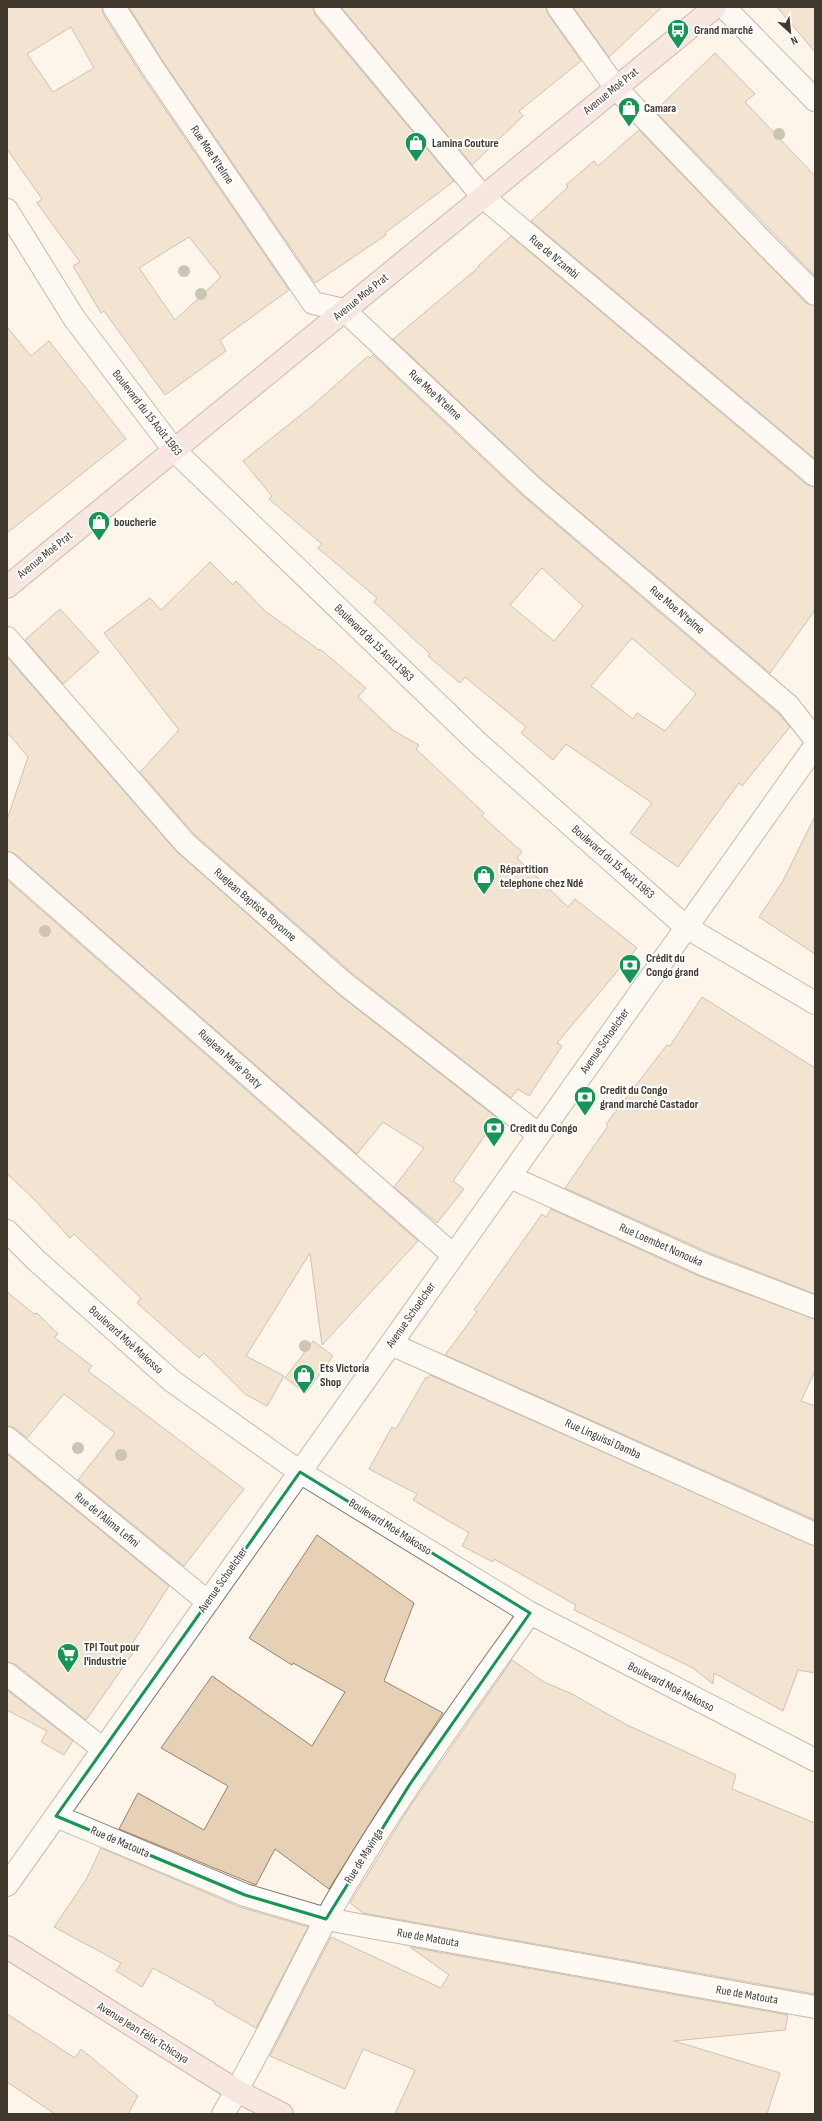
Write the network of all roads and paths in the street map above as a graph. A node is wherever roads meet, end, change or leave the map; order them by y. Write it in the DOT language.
graph roads {
  1 [pos="114,7"];
  2 [pos="324,7"];
  3 [pos="558,7"];
  4 [pos="715,7"];
  5 [pos="724,7"];
  6 [pos="616,88"];
  7 [pos="815,100"];
  8 [pos="483,197"];
  9 [pos="7,210"];
  10 [pos="815,294"];
  11 [pos="344,310"];
  12 [pos="174,450"];
  13 [pos="815,475"];
  14 [pos="7,587"];
  15 [pos="7,638"];
  16 [pos="815,740"];
  17 [pos="815,746"];
  18 [pos="7,864"];
  19 [pos="686,927"];
  20 [pos="815,1003"];
  21 [pos="539,1135"];
  22 [pos="510,1177"];
  23 [pos="7,1232"];
  24 [pos="453,1255"];
  25 [pos="815,1307"];
  26 [pos="391,1344"];
  27 [pos="7,1438"];
  28 [pos="300,1472"];
  29 [pos="815,1534"];
  30 [pos="208,1602"];
  31 [pos="530,1613"];
  32 [pos="7,1674"];
  33 [pos="103,1749"];
  34 [pos="815,1760"];
  35 [pos="56,1816"];
  36 [pos="7,1885"];
  37 [pos="326,1919"];
  38 [pos="7,1947"];
  39 [pos="815,2007"];
  40 [pos="237,2091"];
  41 [pos="223,2114"];
  42 [pos="282,2114"];
  1 -- 11 [label="street, Rue Moe N'telme"];
  2 -- 8 [label="street, Rue de N'zambi"];
  3 -- 6 [label="street"];
  4 -- 6 [label="street, Avenue Moé Prat"];
  5 -- 7 [label="street"];
  6 -- 8 [label="street, Avenue Moé Prat"];
  6 -- 10 [label="street"];
  8 -- 11 [label="street, Avenue Moé Prat"];
  8 -- 13 [label="street, Rue de N'zambi"];
  9 -- 12 [label="street, Boulevard du 15 Août 1963"];
  11 -- 12 [label="street, Avenue Moé Prat"];
  11 -- 16 [label="street, Rue Moe N'telme"];
  12 -- 14 [label="street, Avenue Moé Prat"];
  12 -- 19 [label="street, Boulevard du 15 Août 1963"];
  15 -- 21 [label="street, RueJean Baptiste Boyonne"];
  17 -- 19 [label="street, Avenue Schoelcher"];
  18 -- 24 [label="street, RueJean Marie Poaty"];
  19 -- 20 [label="street, Boulevard du 15 Août 1963"];
  19 -- 21 [label="street, Avenue Schoelcher"];
  21 -- 22 [label="street, Avenue Schoelcher"];
  22 -- 24 [label="street, Avenue Schoelcher"];
  22 -- 25 [label="street, Rue Loembet Nonouka"];
  23 -- 28 [label="street, Boulevard Moé Makosso"];
  24 -- 26 [label="street, Avenue Schoelcher"];
  26 -- 28 [label="street, Avenue Schoelcher"];
  26 -- 29 [label="street, Rue Linguissi Damba"];
  27 -- 30 [label="street, Rue de l'Alima Lefini"];
  28 -- 30 [label="street, Avenue Schoelcher"];
  28 -- 31 [label="street, Boulevard Moé Makosso"];
  30 -- 33 [label="street, Avenue Schoelcher"];
  31 -- 34 [label="street, Boulevard Moé Makosso"];
  31 -- 37 [label="street, Rue de Mavinga"];
  32 -- 33 [label="street"];
  33 -- 35 [label="street, Avenue Schoelcher"];
  35 -- 36 [label="street, Avenue Schoelcher"];
  35 -- 37 [label="street, Rue de Matouta"];
  37 -- 39 [label="street, Rue de Matouta"];
  37 -- 40 [label="street, Rue de Mavinga"];
  38 -- 40 [label="street, Avenue Jean Félix Tchicaya"];
  40 -- 41 [label="street, Rue de Mavinga"];
  40 -- 42 [label="street, Avenue Jean Félix Tchicaya"];
}
